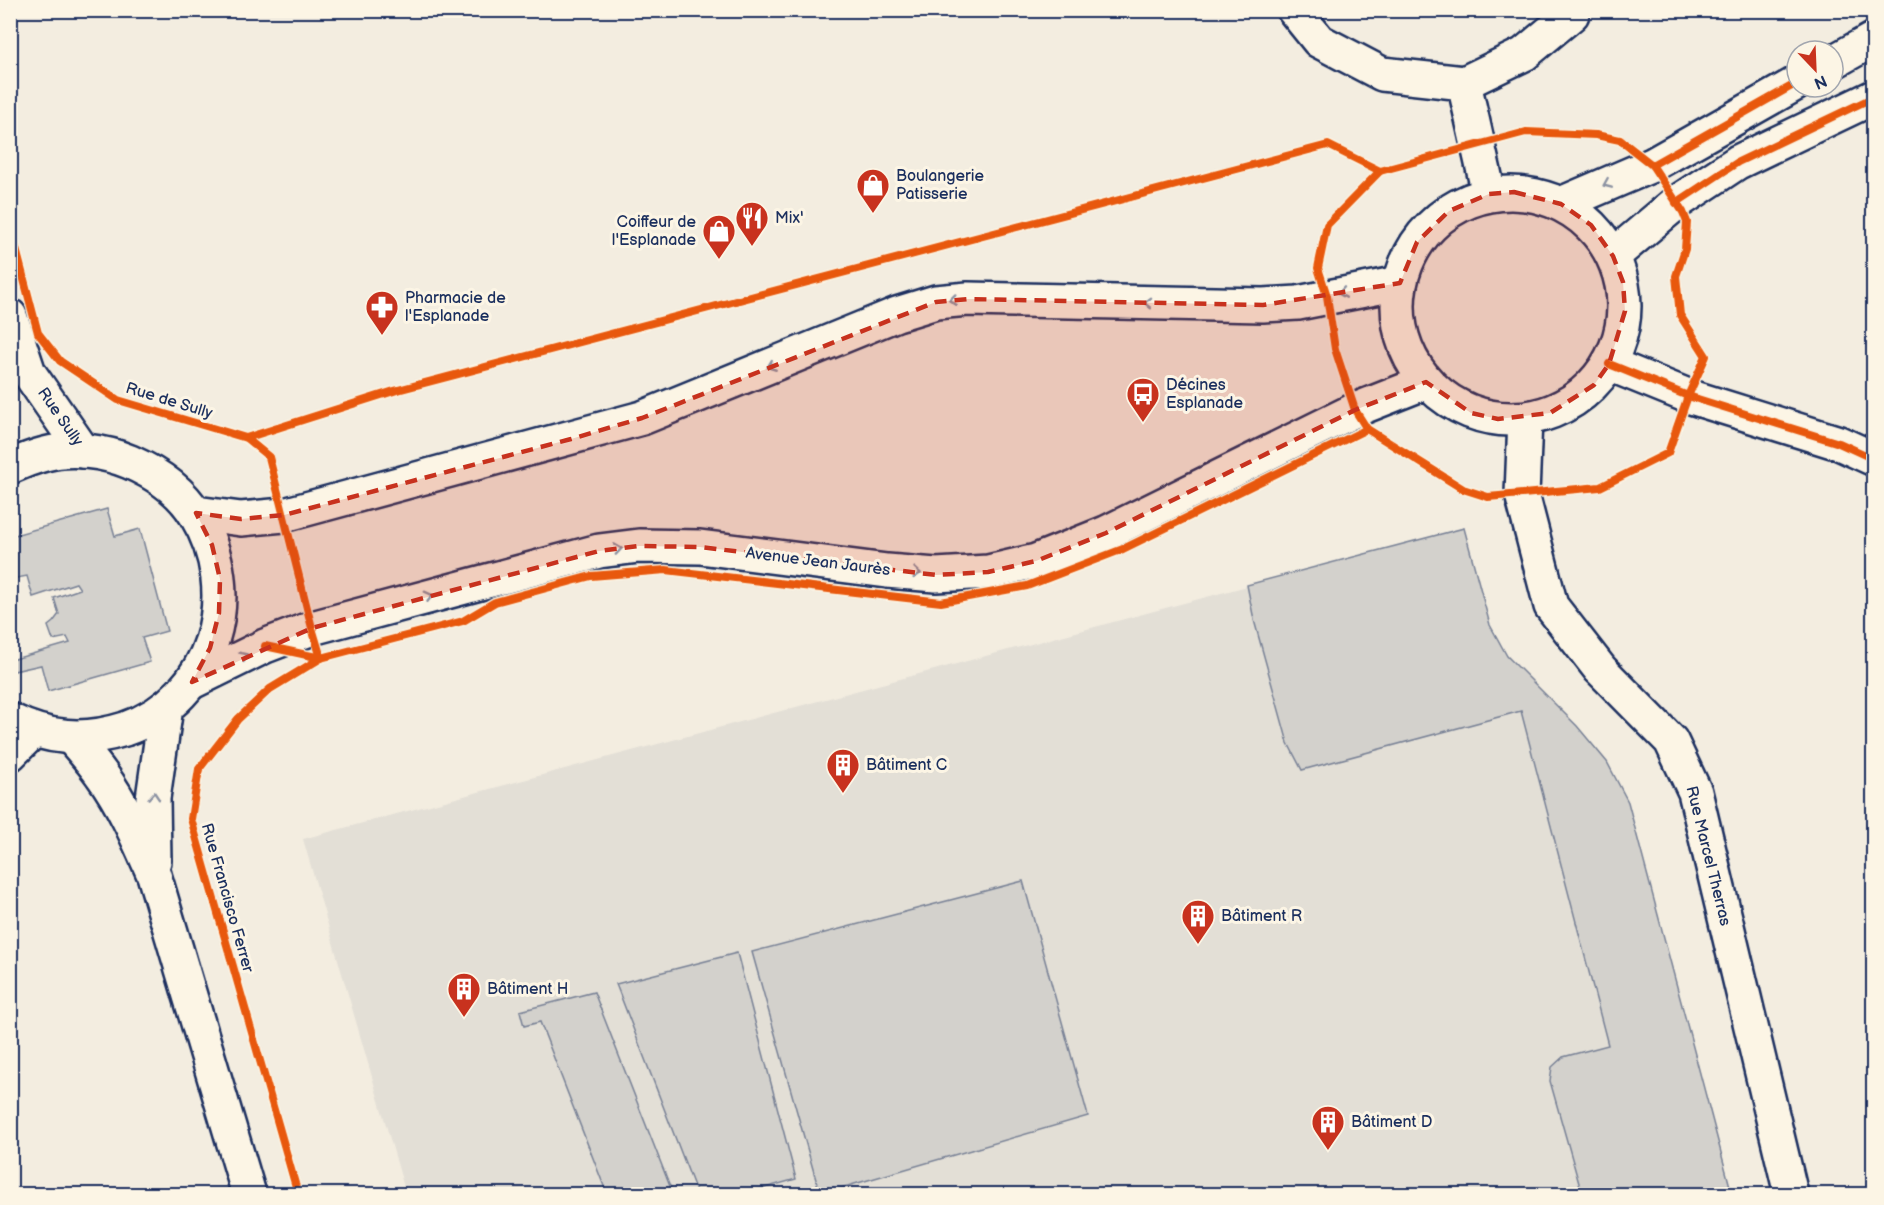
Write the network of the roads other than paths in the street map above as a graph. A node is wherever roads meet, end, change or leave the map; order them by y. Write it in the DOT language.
graph roads {
  1 [pos="1294,10"];
  2 [pos="1573,10"];
  3 [pos="1874,39"];
  4 [pos="1845,55"];
  5 [pos="1464,83"];
  6 [pos="1785,90"];
  7 [pos="1874,97"];
  8 [pos="1489,194"];
  9 [pos="1561,204"];
  10 [pos="1613,256"];
  11 [pos="1400,283"];
  12 [pos="10,316"];
  13 [pos="1609,364"];
  14 [pos="1426,382"];
  15 [pos="1525,419"];
  16 [pos="83,451"];
  17 [pos="1874,459"];
  18 [pos="10,467"];
  19 [pos="196,513"];
  20 [pos="192,682"];
  21 [pos="166,707"];
  22 [pos="18,735"];
  23 [pos="72,738"];
  24 [pos="153,875"];
  25 [pos="249,1194"];
  26 [pos="1791,1194"];
  1 -- 5 [label="main road"];
  2 -- 5 [label="main road"];
  3 -- 4 [label="main road"];
  5 -- 8 [label="main road"];
  6 -- 9 [label="main road, one-way"];
  7 -- 10 [label="main road"];
  8 -- 9 [label="main road"];
  8 -- 11 [label="main road"];
  9 -- 10 [label="main road"];
  10 -- 13 [label="main road"];
  11 -- 14 [label="main road"];
  11 -- 19 [label="main road, one-way"];
  12 -- 16 [label="main road, Rue Sully"];
  13 -- 15 [label="main road"];
  13 -- 17 [label="main road"];
  14 -- 15 [label="main road"];
  20 -- 14 [label="main road, Avenue Jean Jaurès, one-way"];
  15 -- 26 [label="main road, Rue Marcel Therras"];
  16 -- 18 [label="main road"];
  16 -- 19 [label="main road"];
  19 -- 20 [label="main road"];
  20 -- 21 [label="main road"];
  21 -- 23 [label="main road"];
  24 -- 21 [label="main road, one-way"];
  22 -- 23 [label="main road"];
  23 -- 24 [label="main road"];
  24 -- 25 [label="main road"];
}
